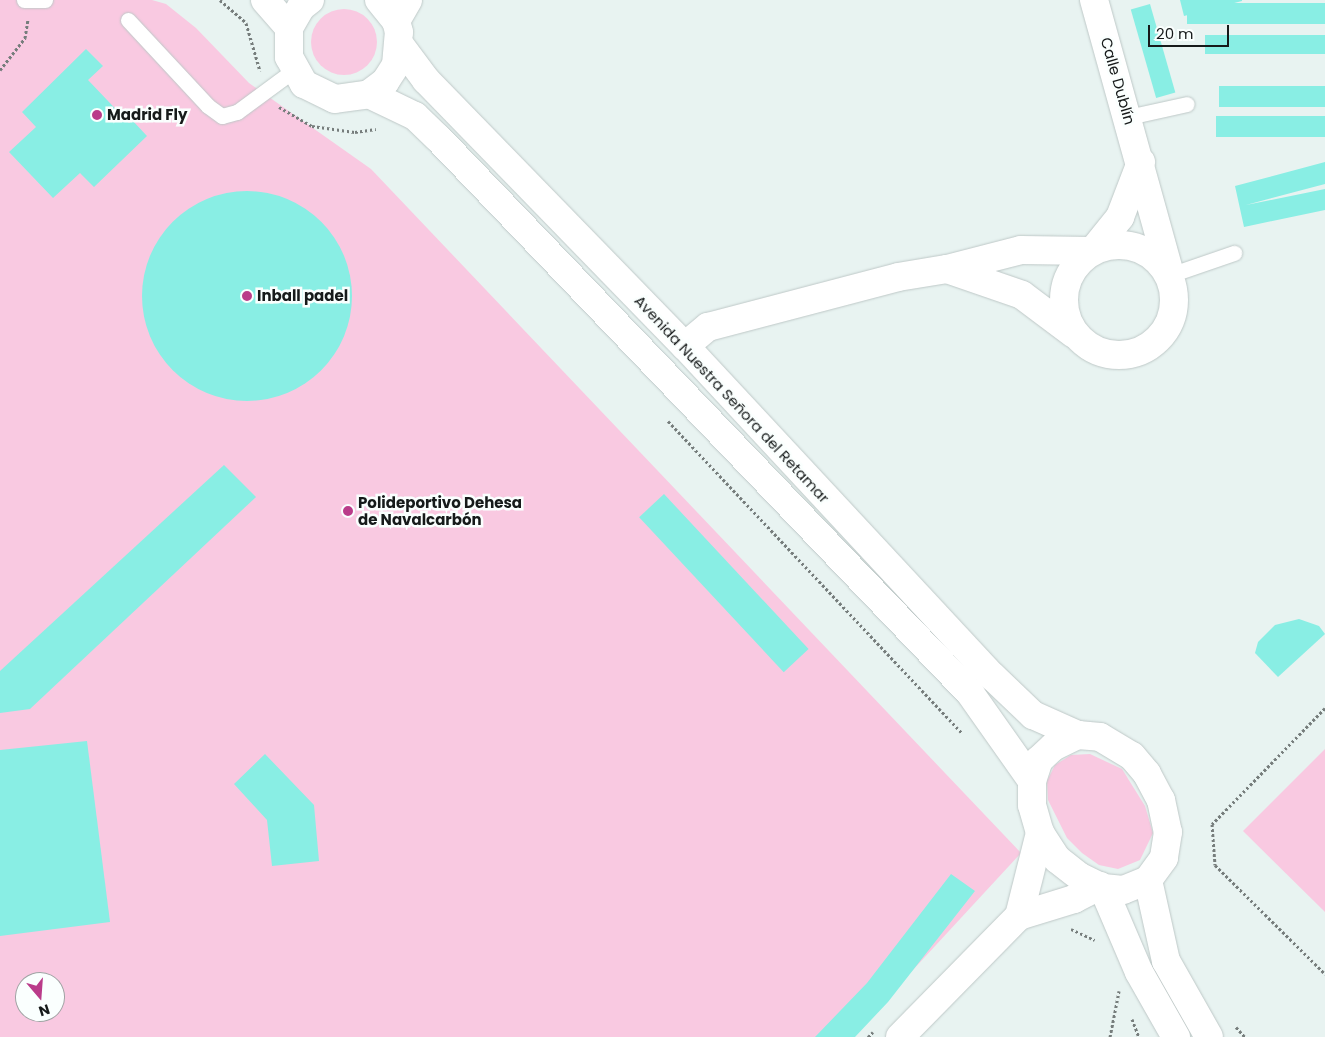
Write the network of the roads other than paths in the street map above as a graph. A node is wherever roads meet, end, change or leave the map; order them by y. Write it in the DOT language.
graph roads {
  1 [pos="265,0"];
  2 [pos="310,0"];
  3 [pos="1094,0"];
  4 [pos="396,16"];
  5 [pos="128,20"];
  6 [pos="290,28"];
  7 [pos="294,70"];
  8 [pos="369,94"];
  9 [pos="1187,104"];
  10 [pos="1128,117"];
  11 [pos="1141,162"];
  12 [pos="1093,250"];
  13 [pos="1234,253"];
  14 [pos="947,269"];
  15 [pos="1170,273"];
  16 [pos="1074,334"];
  17 [pos="685,346"];
  18 [pos="1078,735"];
  19 [pos="1032,780"];
  20 [pos="1040,833"];
  21 [pos="1148,880"];
  22 [pos="1101,887"];
  23 [pos="1019,916"];
  24 [pos="888,1034"];
  25 [pos="1176,1037"];
  26 [pos="1208,1037"];
  1 -- 6 [label="street"];
  2 -- 6 [label="street"];
  3 -- 10 [label="street, Calle Dublín"];
  4 -- 8 [label="street"];
  4 -- 17 [label="street, Avenida Nuestra Señora del Retamar"];
  5 -- 7 [label="lane"];
  6 -- 7 [label="street"];
  7 -- 8 [label="street"];
  8 -- 19 [label="street, Avenida Nuestra Señora del Retamar"];
  9 -- 10 [label="lane"];
  10 -- 11 [label="street, Calle Dublín"];
  11 -- 12 [label="street"];
  11 -- 15 [label="street, Calle Dublín"];
  12 -- 14 [label="street"];
  12 -- 15 [label="street"];
  12 -- 16 [label="street"];
  13 -- 15 [label="lane"];
  14 -- 16 [label="street"];
  14 -- 17 [label="street"];
  15 -- 16 [label="street"];
  17 -- 18 [label="street, Avenida Nuestra Señora del Retamar"];
  18 -- 19 [label="street"];
  18 -- 21 [label="street"];
  19 -- 20 [label="street"];
  20 -- 22 [label="street"];
  20 -- 23 [label="street"];
  21 -- 22 [label="street"];
  21 -- 26 [label="street"];
  22 -- 23 [label="street"];
  22 -- 25 [label="street"];
  23 -- 24 [label="street"];
}
